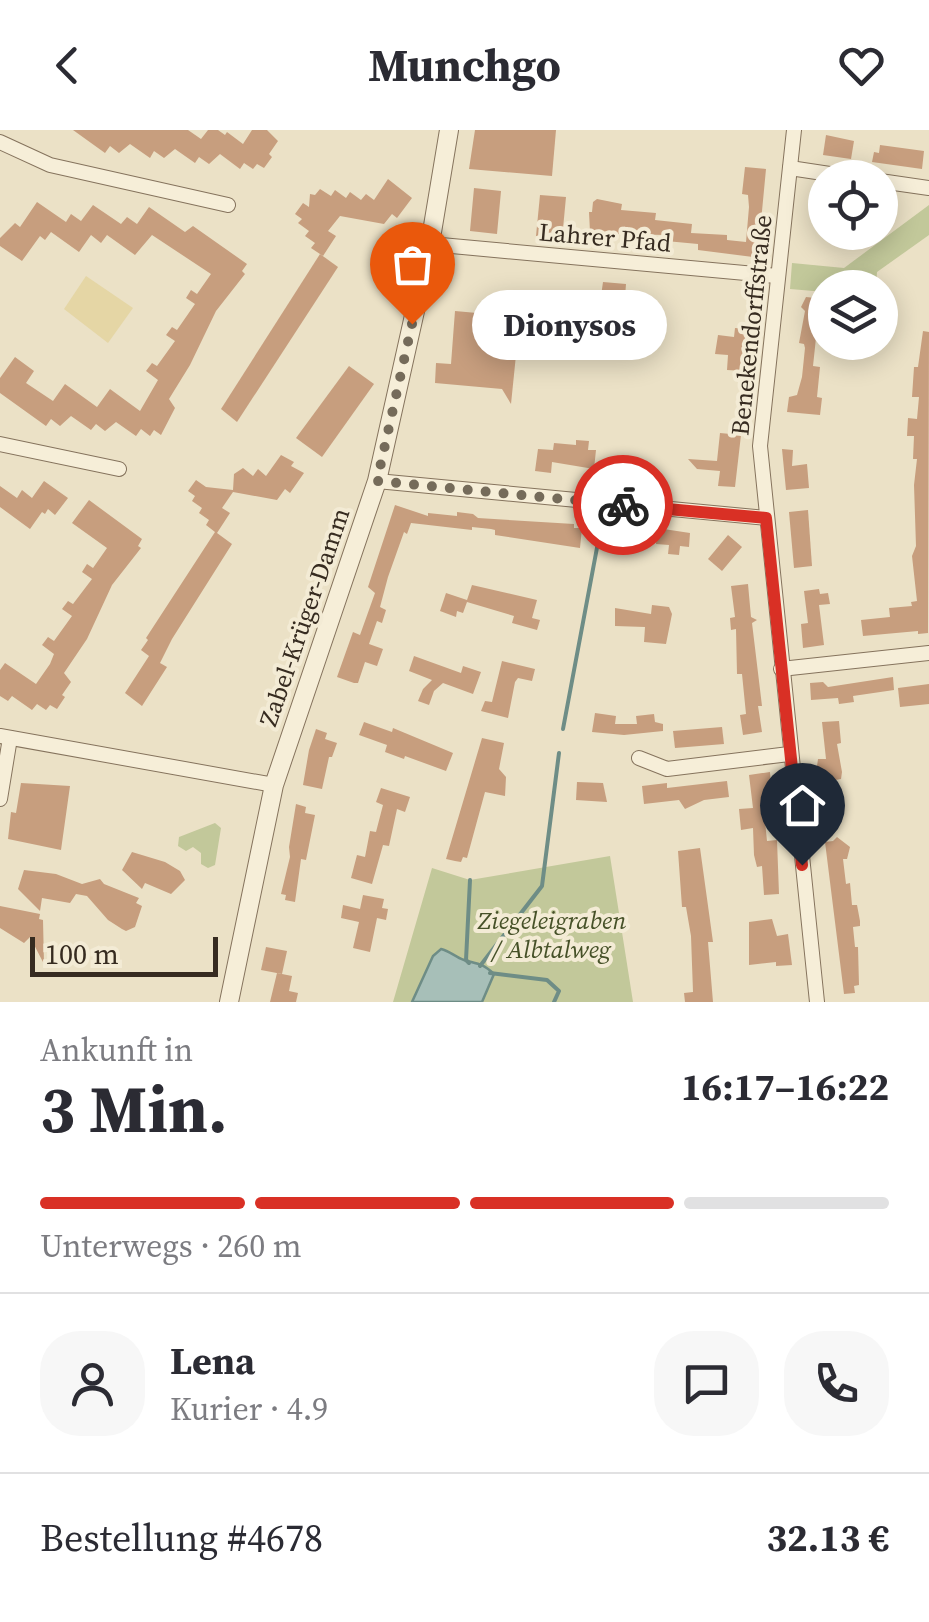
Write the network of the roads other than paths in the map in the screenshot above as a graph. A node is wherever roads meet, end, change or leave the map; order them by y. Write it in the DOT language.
graph roads {
  1 [pos="450,130"];
  2 [pos="794,130"];
  3 [pos="0,142"];
  4 [pos="790,168"];
  5 [pos="808,171"];
  6 [pos="898,184"];
  7 [pos="929,188"];
  8 [pos="228,205"];
  9 [pos="430,244"];
  10 [pos="777,276"];
  11 [pos="0,444"];
  12 [pos="118,470"];
  13 [pos="377,481"];
  14 [pos="766,518"];
  15 [pos="929,652"];
  16 [pos="782,669"];
  17 [pos="5,737"];
  18 [pos="790,754"];
  19 [pos="639,758"];
  20 [pos="274,785"];
  21 [pos="0,799"];
  22 [pos="229,1002"];
  23 [pos="817,1002"];
  1 -- 9 [label="street, Zabel-Krüger-Damm"];
  2 -- 4 [label="street, Benekendorffstraße"];
  3 -- 8 [label="street"];
  4 -- 5 [label="street"];
  4 -- 10 [label="street, Benekendorffstraße"];
  6 -- 7 [label="street"];
  9 -- 10 [label="street, Lahrer Pfad"];
  9 -- 13 [label="street, Zabel-Krüger-Damm"];
  10 -- 14 [label="street, Benekendorffstraße"];
  11 -- 12 [label="street"];
  13 -- 14 [label="street"];
  13 -- 20 [label="street, Zabel-Krüger-Damm"];
  14 -- 16 [label="street, Benekendorffstraße"];
  15 -- 16 [label="street"];
  16 -- 18 [label="street, Benekendorffstraße"];
  17 -- 20 [label="street"];
  17 -- 21 [label="street"];
  18 -- 19 [label="street"];
  18 -- 23 [label="street, Benekendorffstraße"];
  20 -- 22 [label="street, Zabel-Krüger-Damm"];
}
